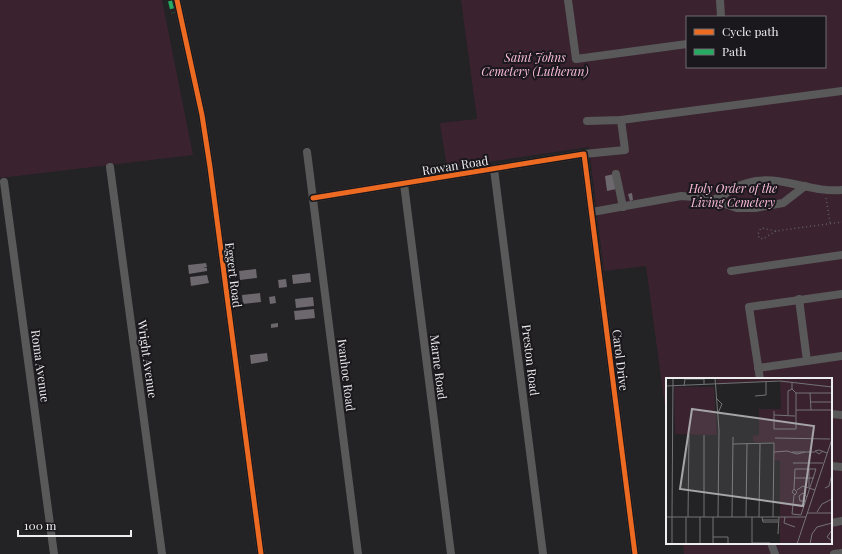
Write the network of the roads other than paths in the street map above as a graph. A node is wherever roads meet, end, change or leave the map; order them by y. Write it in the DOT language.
graph roads {
  1 [pos="568,0"];
  2 [pos="720,0"];
  3 [pos="179,1"];
  4 [pos="721,16"];
  5 [pos="686,44"];
  6 [pos="842,91"];
  7 [pos="621,120"];
  8 [pos="587,121"];
  9 [pos="307,152"];
  10 [pos="584,154"];
  11 [pos="110,167"];
  12 [pos="494,169"];
  13 [pos="616,174"];
  14 [pos="4,182"];
  15 [pos="404,184"];
  16 [pos="792,184"];
  17 [pos="805,186"];
  18 [pos="842,190"];
  19 [pos="726,194"];
  20 [pos="794,194"];
  21 [pos="313,198"];
  22 [pos="715,199"];
  23 [pos="728,204"];
  24 [pos="623,207"];
  25 [pos="592,212"];
  26 [pos="842,255"];
  27 [pos="731,271"];
  28 [pos="842,294"];
  29 [pos="799,300"];
  30 [pos="842,356"];
  31 [pos="807,361"];
  32 [pos="758,368"];
  33 [pos="760,378"];
  34 [pos="832,414"];
  35 [pos="842,415"];
  36 [pos="832,466"];
  37 [pos="842,467"];
  38 [pos="842,521"];
  39 [pos="832,523"];
  40 [pos="771,544"];
  41 [pos="842,553"];
  42 [pos="54,554"];
  43 [pos="162,554"];
  44 [pos="262,554"];
  45 [pos="358,554"];
  46 [pos="450,554"];
  47 [pos="543,554"];
  48 [pos="636,554"];
  49 [pos="775,554"];
  50 [pos="834,554"];
  1 -- 5 [label="street"];
  2 -- 4 [label="street"];
  3 -- 44 [label="street, Eggert Road"];
  6 -- 7 [label="street"];
  7 -- 8 [label="street"];
  7 -- 10 [label="street, Rowan Road"];
  9 -- 21 [label="street, Ivanhoe Road"];
  10 -- 12 [label="street, Rowan Road"];
  10 -- 25 [label="street, Carol Drive"];
  11 -- 43 [label="street, Wright Avenue"];
  12 -- 15 [label="street, Rowan Road"];
  12 -- 47 [label="street, Preston Road"];
  13 -- 24 [label="street"];
  14 -- 42 [label="street, Roma Avenue"];
  15 -- 21 [label="street, Rowan Road"];
  15 -- 46 [label="street, Marne Road"];
  16 -- 17 [label="street"];
  16 -- 19 [label="street"];
  16 -- 20 [label="street"];
  17 -- 18 [label="street"];
  17 -- 20 [label="street"];
  19 -- 22 [label="street"];
  19 -- 23 [label="street"];
  20 -- 23 [label="street"];
  21 -- 45 [label="street, Ivanhoe Road"];
  22 -- 23 [label="street"];
  22 -- 24 [label="street"];
  24 -- 25 [label="street"];
  25 -- 48 [label="street, Carol Drive"];
  26 -- 27 [label="street"];
  28 -- 29 [label="street"];
  29 -- 31 [label="street"];
  29 -- 32 [label="street"];
  30 -- 31 [label="street"];
  31 -- 32 [label="street"];
  32 -- 33 [label="street"];
  34 -- 35 [label="street"];
  36 -- 37 [label="street"];
  38 -- 39 [label="street"];
  40 -- 49 [label="street"];
  41 -- 50 [label="street"];
}
